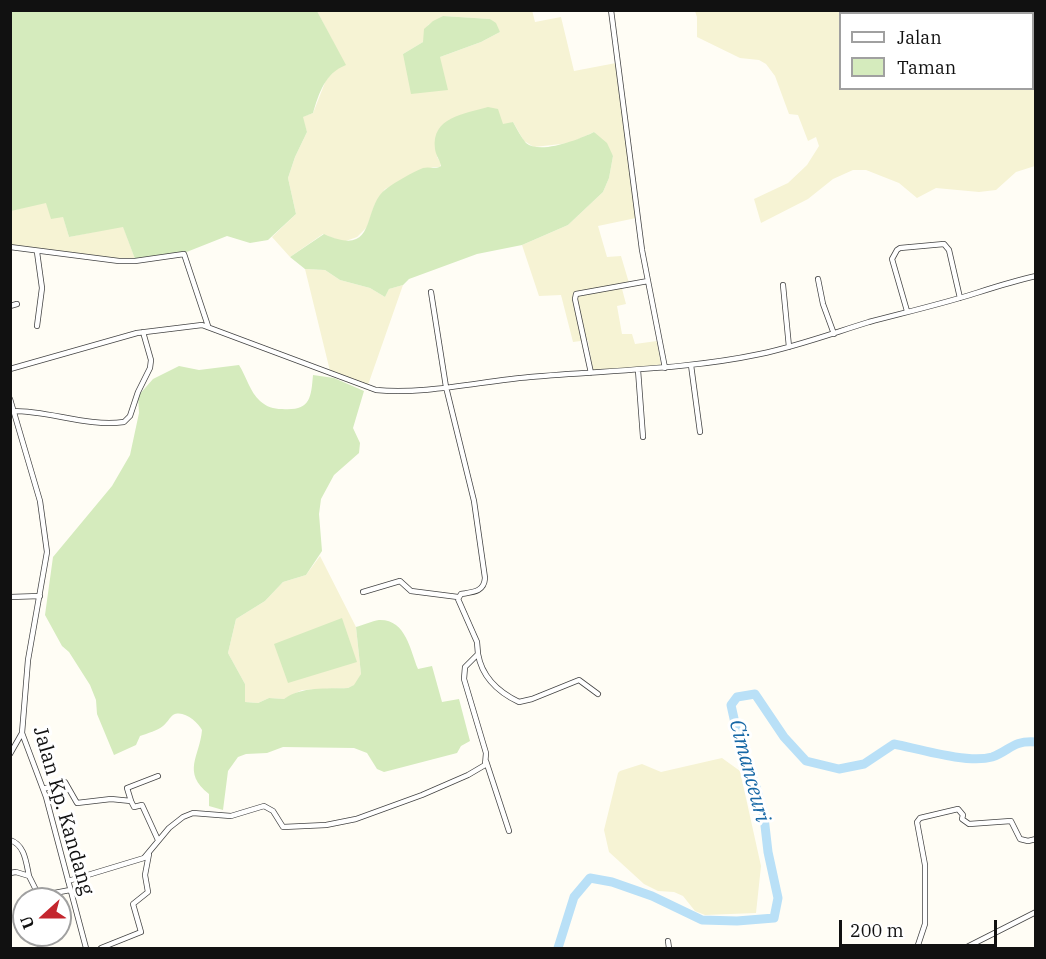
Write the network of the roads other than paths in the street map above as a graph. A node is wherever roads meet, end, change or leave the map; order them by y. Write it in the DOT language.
graph roads {
  1 [pos="611,10"];
  2 [pos="10,248"];
  3 [pos="37,252"];
  4 [pos="1035,276"];
  5 [pos="818,279"];
  6 [pos="648,281"];
  7 [pos="783,285"];
  8 [pos="431,292"];
  9 [pos="960,298"];
  10 [pos="17,304"];
  11 [pos="10,306"];
  12 [pos="907,311"];
  13 [pos="37,326"];
  14 [pos="208,326"];
  15 [pos="143,332"];
  16 [pos="834,334"];
  17 [pos="789,347"];
  18 [pos="691,365"];
  19 [pos="665,368"];
  20 [pos="10,369"];
  21 [pos="638,370"];
  22 [pos="591,373"];
  23 [pos="446,387"];
  24 [pos="10,399"];
  25 [pos="12,411"];
  26 [pos="700,432"];
  27 [pos="643,437"];
  28 [pos="363,592"];
  29 [pos="40,596"];
  30 [pos="10,597"];
  31 [pos="458,597"];
  32 [pos="478,654"];
  33 [pos="598,694"];
  34 [pos="22,733"];
  35 [pos="10,754"];
  36 [pos="486,761"];
  37 [pos="158,776"];
  38 [pos="43,789"];
  39 [pos="131,801"];
  40 [pos="509,831"];
  41 [pos="1035,839"];
  42 [pos="10,840"];
  43 [pos="158,840"];
  44 [pos="149,854"];
  45 [pos="10,873"];
  46 [pos="29,876"];
  47 [pos="68,881"];
  48 [pos="34,887"];
  49 [pos="69,887"];
  50 [pos="72,897"];
  51 [pos="1035,912"];
  52 [pos="668,941"];
  53 [pos="86,948"];
  54 [pos="101,948"];
  55 [pos="669,948"];
  56 [pos="917,948"];
  57 [pos="965,948"];
  1 -- 6 [label="street"];
  2 -- 3 [label="street"];
  3 -- 13 [label="street"];
  3 -- 14 [label="street"];
  4 -- 9 [label="street"];
  5 -- 16 [label="street"];
  6 -- 19 [label="street"];
  6 -- 22 [label="street"];
  7 -- 17 [label="street"];
  8 -- 23 [label="street"];
  9 -- 12 [label="street"];
  9 -- 12 [label="street"];
  10 -- 11 [label="street"];
  12 -- 16 [label="street"];
  14 -- 15 [label="street"];
  14 -- 23 [label="street"];
  15 -- 20 [label="street"];
  15 -- 25 [label="street"];
  16 -- 17 [label="street"];
  17 -- 18 [label="street"];
  18 -- 19 [label="street"];
  18 -- 26 [label="street"];
  19 -- 21 [label="street"];
  21 -- 22 [label="street"];
  21 -- 27 [label="street"];
  22 -- 23 [label="street"];
  23 -- 31 [label="street"];
  24 -- 25 [label="street, Jalan Kp. Kandang"];
  25 -- 29 [label="street, Jalan Kp. Kandang"];
  28 -- 31 [label="street"];
  29 -- 30 [label="street"];
  29 -- 34 [label="street, Jalan Kp. Kandang"];
  31 -- 32 [label="street"];
  32 -- 33 [label="street"];
  32 -- 36 [label="street"];
  34 -- 35 [label="street"];
  34 -- 38 [label="street, Jalan Kp. Kandang"];
  36 -- 40 [label="street"];
  36 -- 43 [label="street"];
  37 -- 39 [label="street"];
  38 -- 39 [label="street"];
  38 -- 47 [label="street, Jalan Kp. Kandang"];
  39 -- 43 [label="street"];
  41 -- 56 [label="street"];
  42 -- 46 [label="street"];
  43 -- 44 [label="street"];
  44 -- 47 [label="street"];
  44 -- 54 [label="street"];
  45 -- 46 [label="street"];
  46 -- 48 [label="street"];
  47 -- 49 [label="street, Jalan Kp. Kandang"];
  50 -- 53 [label="street, Jalan Kp. Kandang"];
  51 -- 57 [label="street"];
  52 -- 55 [label="street"];
}
